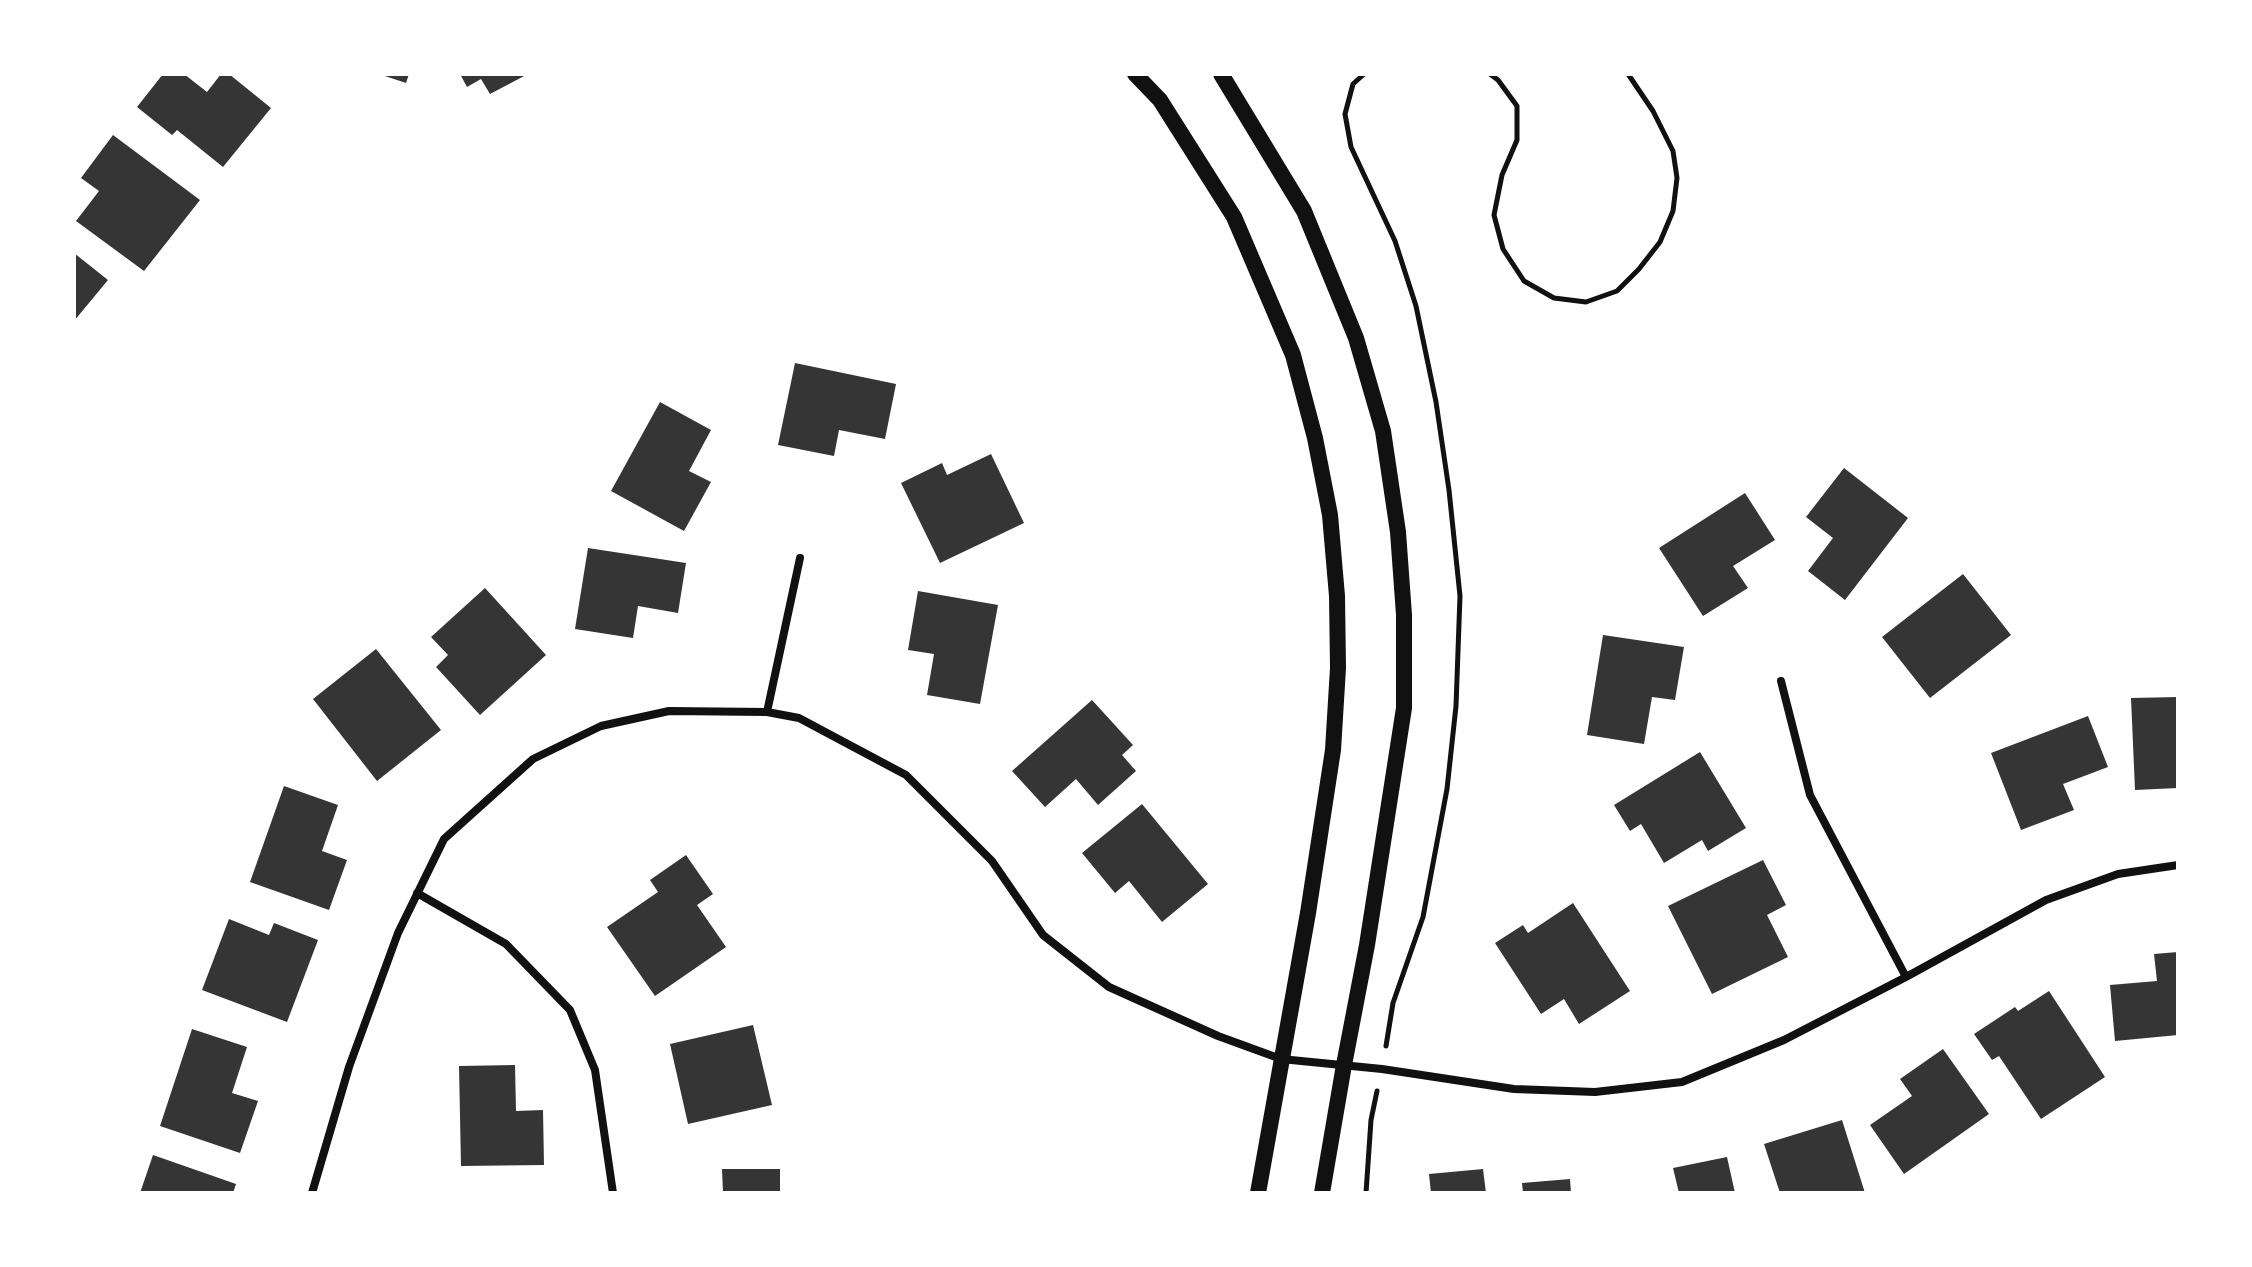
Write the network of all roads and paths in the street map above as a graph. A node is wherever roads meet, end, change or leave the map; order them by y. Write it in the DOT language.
graph roads {
  1 [pos="1135,74"];
  2 [pos="1221,74"];
  3 [pos="1364,74"];
  4 [pos="1490,74"];
  5 [pos="1628,74"];
  6 [pos="800,558"];
  7 [pos="1781,681"];
  8 [pos="767,712"];
  9 [pos="2178,865"];
  10 [pos="417,893"];
  11 [pos="1906,977"];
  12 [pos="1281,1059"];
  13 [pos="1344,1065"];
  14 [pos="1382,1069"];
  15 [pos="312,1193"];
  16 [pos="613,1193"];
  17 [pos="1258,1193"];
  18 [pos="1322,1193"];
  19 [pos="1366,1193"];
  1 -- 12 [label="main road"];
  2 -- 13 [label="main road"];
  3 -- 14 [label="path"];
  4 -- 5 [label="path"];
  6 -- 8 [label="street"];
  7 -- 11 [label="street"];
  8 -- 10 [label="street"];
  8 -- 12 [label="street"];
  9 -- 11 [label="street"];
  10 -- 15 [label="street"];
  10 -- 16 [label="street"];
  11 -- 14 [label="street"];
  12 -- 13 [label="street"];
  12 -- 17 [label="main road"];
  13 -- 14 [label="street"];
  13 -- 18 [label="main road"];
  14 -- 19 [label="path"];
}
